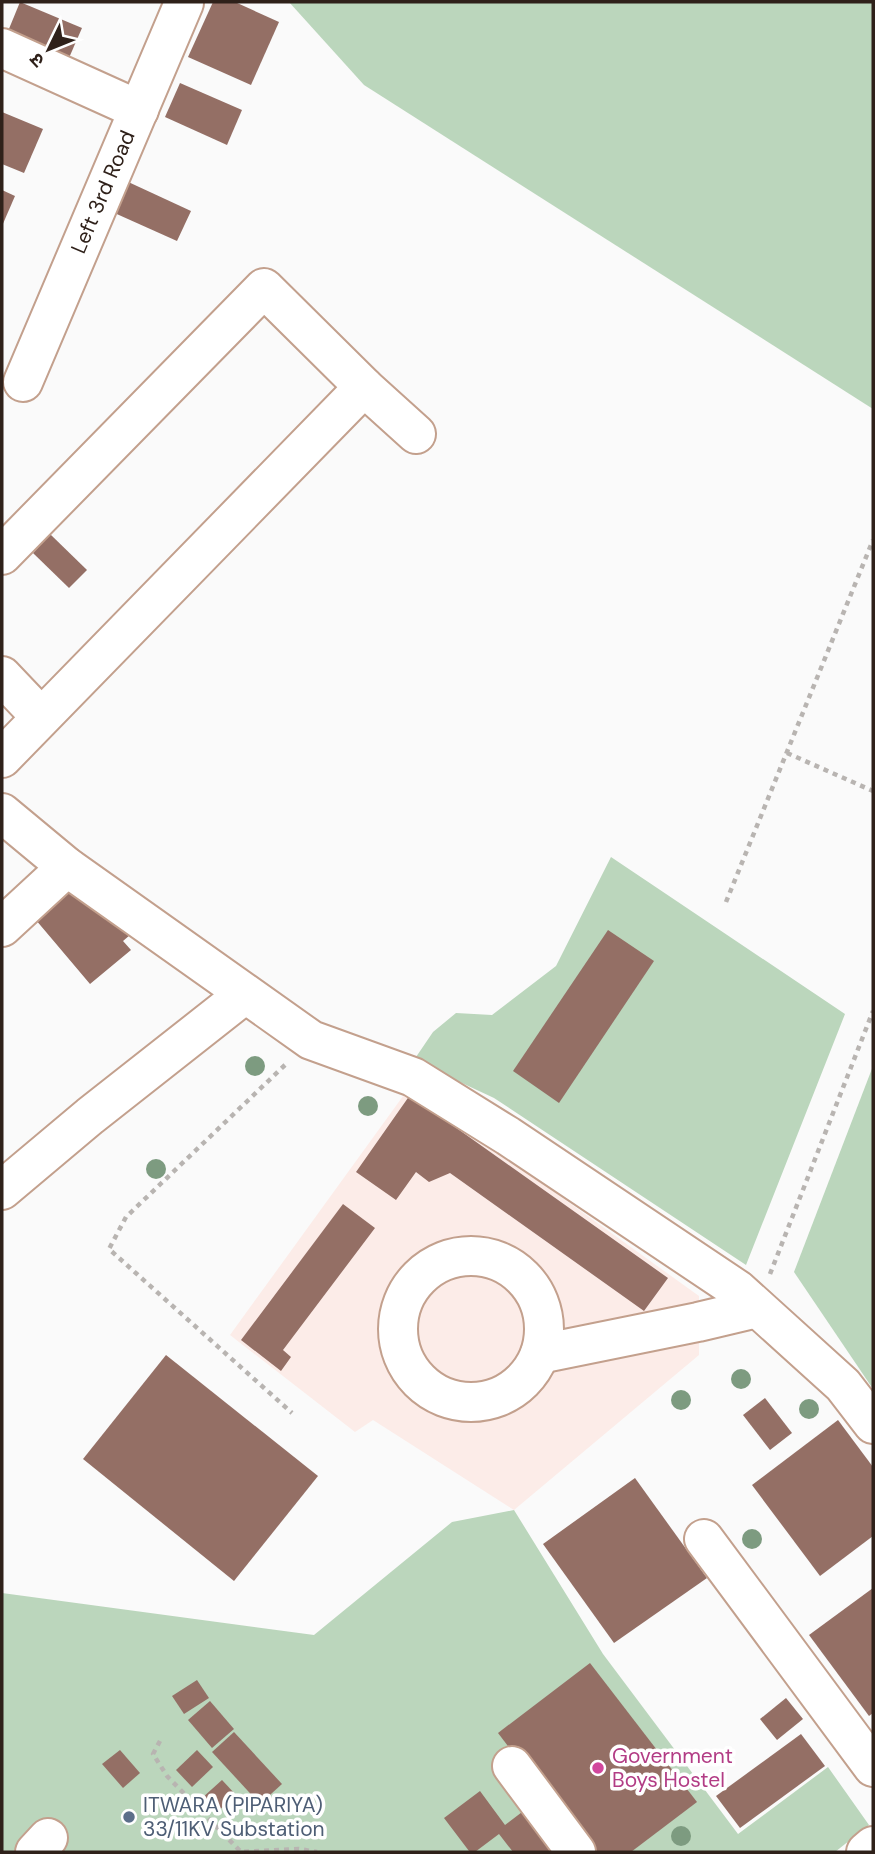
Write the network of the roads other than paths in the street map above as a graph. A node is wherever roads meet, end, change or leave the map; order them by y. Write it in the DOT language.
graph roads {
  1 [pos="184,3"];
  2 [pos="2,48"];
  3 [pos="139,110"];
  4 [pos="23,382"];
  5 [pos="364,387"];
  6 [pos="416,434"];
  7 [pos="2,555"];
  8 [pos="2,676"];
  9 [pos="41,717"];
  10 [pos="2,758"];
  11 [pos="2,813"];
  12 [pos="67,867"];
  13 [pos="2,927"];
  14 [pos="245,994"];
  15 [pos="2,1190"];
  16 [pos="757,1308"];
  17 [pos="540,1354"];
  18 [pos="873,1424"];
  19 [pos="704,1539"];
  20 [pos="512,1766"];
  21 [pos="873,1767"];
  22 [pos="873,1846"];
  23 [pos="576,1852"];
  24 [pos="866,1852"];
  1 -- 3 [label="street, Left 3rd Road"];
  2 -- 3 [label="street"];
  3 -- 4 [label="street, Left 3rd Road"];
  5 -- 6 [label="street"];
  5 -- 7 [label="street"];
  5 -- 9 [label="street"];
  8 -- 9 [label="street"];
  9 -- 10 [label="street"];
  11 -- 12 [label="street"];
  12 -- 13 [label="street"];
  12 -- 14 [label="street"];
  14 -- 15 [label="street"];
  14 -- 16 [label="street"];
  16 -- 17 [label="street"];
  16 -- 18 [label="street"];
  19 -- 21 [label="street"];
  20 -- 23 [label="street"];
  22 -- 24 [label="street"];
}
